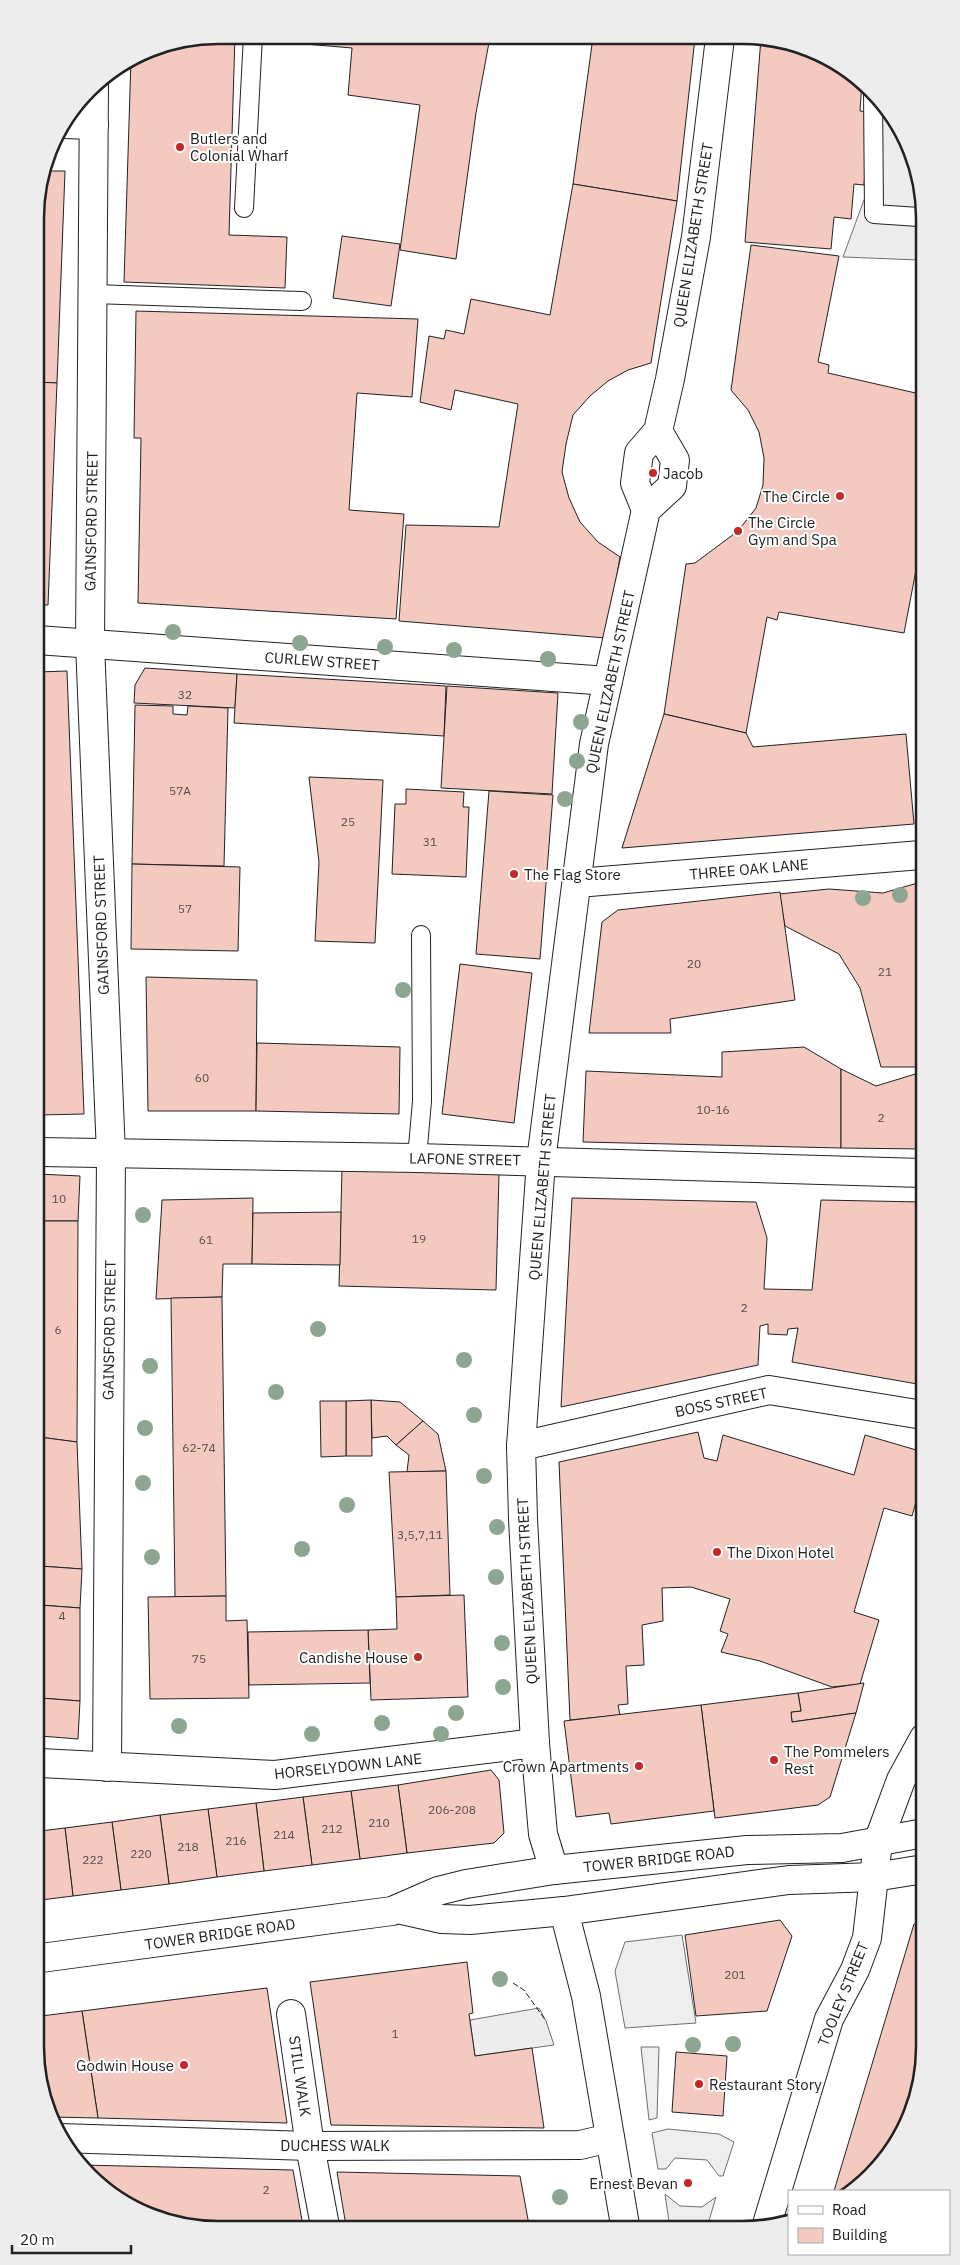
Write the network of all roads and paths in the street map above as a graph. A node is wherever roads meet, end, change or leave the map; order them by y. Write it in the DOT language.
graph roads {
  1 [pos="253,44"];
  2 [pos="719,44"];
  3 [pos="94,96"];
  4 [pos="873,104"];
  5 [pos="71,124"];
  6 [pos="94,125"];
  7 [pos="244,208"];
  8 [pos="916,217"];
  9 [pos="93,294"];
  10 [pos="302,302"];
  11 [pos="658,431"];
  12 [pos="646,510"];
  13 [pos="44,641"];
  14 [pos="90,644"];
  15 [pos="608,681"];
  16 [pos="916,855"];
  17 [pos="577,883"];
  18 [pos="421,935"];
  19 [pos="44,1152"];
  20 [pos="111,1154"];
  21 [pos="417,1158"];
  22 [pos="542,1161"];
  23 [pos="916,1173"];
  24 [pos="916,1414"];
  25 [pos="522,1446"];
  26 [pos="535,1743"];
  27 [pos="916,1753"];
  28 [pos="44,1763"];
  29 [pos="107,1766"];
  30 [pos="916,1835"];
  31 [pos="878,1842"];
  32 [pos="554,1870"];
  33 [pos="916,1870"];
  34 [pos="874,1877"];
  35 [pos="398,1909"];
  36 [pos="564,1911"];
  37 [pos="44,1958"];
  38 [pos="291,2014"];
  39 [pos="70,2138"];
  40 [pos="610,2138"];
  41 [pos="310,2146"];
  42 [pos="768,2219"];
  43 [pos="324,2221"];
  44 [pos="624,2221"];
  1 -- 7 [label="lane"];
  2 -- 11 [label="main road, QUEEN ELIZABETH STREET"];
  3 -- 6 [label="main road, GAINSFORD STREET"];
  4 -- 8 [label="lane"];
  5 -- 6 [label="main road"];
  6 -- 9 [label="main road, GAINSFORD STREET"];
  9 -- 10 [label="lane"];
  9 -- 14 [label="main road, GAINSFORD STREET"];
  11 -- 12 [label="main road"];
  11 -- 12 [label="main road"];
  12 -- 15 [label="main road, QUEEN ELIZABETH STREET"];
  13 -- 14 [label="main road, CURLEW STREET"];
  14 -- 15 [label="main road, CURLEW STREET"];
  14 -- 20 [label="main road, GAINSFORD STREET"];
  15 -- 17 [label="main road, QUEEN ELIZABETH STREET"];
  16 -- 17 [label="main road, THREE OAK LANE"];
  17 -- 22 [label="main road, QUEEN ELIZABETH STREET"];
  18 -- 21 [label="lane"];
  19 -- 20 [label="main road, LAFONE STREET"];
  20 -- 21 [label="main road, LAFONE STREET"];
  20 -- 29 [label="main road, GAINSFORD STREET"];
  21 -- 22 [label="main road, LAFONE STREET"];
  22 -- 23 [label="main road, LAFONE STREET"];
  22 -- 25 [label="main road, QUEEN ELIZABETH STREET"];
  24 -- 25 [label="main road, BOSS STREET"];
  25 -- 26 [label="main road, QUEEN ELIZABETH STREET"];
  26 -- 29 [label="main road, HORSELYDOWN LANE"];
  26 -- 32 [label="main road, QUEEN ELIZABETH STREET"];
  27 -- 31 [label="main road, TOOLEY STREET"];
  28 -- 29 [label="main road, HORSELYDOWN LANE"];
  30 -- 31 [label="main road, TOWER BRIDGE ROAD"];
  31 -- 32 [label="main road, TOWER BRIDGE ROAD"];
  31 -- 34 [label="main road, TOOLEY STREET"];
  32 -- 35 [label="main road, TOWER BRIDGE ROAD"];
  33 -- 34 [label="main road, TOWER BRIDGE ROAD"];
  34 -- 36 [label="main road, TOWER BRIDGE ROAD"];
  34 -- 42 [label="main road, TOOLEY STREET"];
  35 -- 36 [label="main road, TOWER BRIDGE ROAD"];
  35 -- 37 [label="main road, TOWER BRIDGE ROAD"];
  36 -- 40 [label="main road"];
  38 -- 41 [label="main road, STILL WALK"];
  39 -- 41 [label="main road, DUCHESS WALK"];
  40 -- 41 [label="main road, DUCHESS WALK"];
  40 -- 44 [label="main road"];
  41 -- 43 [label="main road, STILL WALK"];
}
